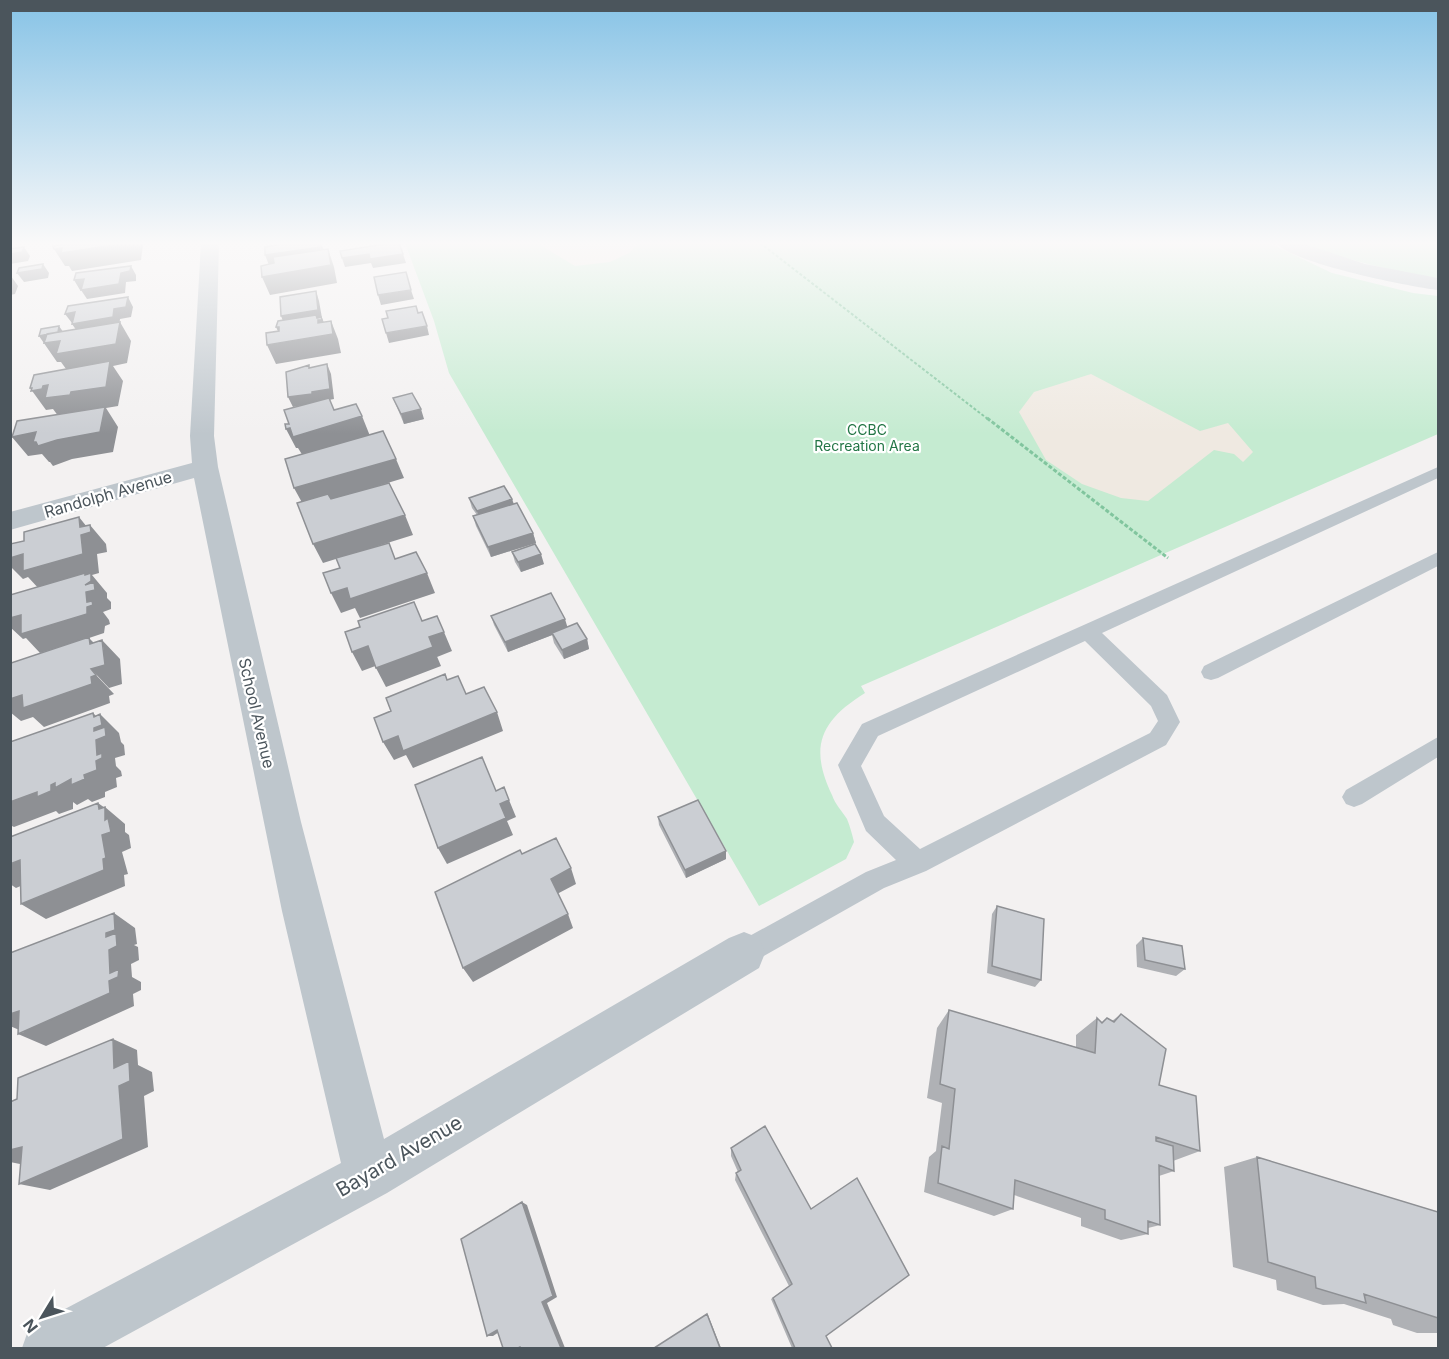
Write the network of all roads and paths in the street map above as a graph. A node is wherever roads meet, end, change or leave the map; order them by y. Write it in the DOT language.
graph roads {
  1 [pos="207,306"];
  2 [pos="842,306"];
  3 [pos="205,467"];
  4 [pos="1438,472"];
  5 [pos="10,521"];
  6 [pos="1168,558"];
  7 [pos="1438,558"];
  8 [pos="1087,631"];
  9 [pos="1211,672"];
  10 [pos="1438,746"];
  11 [pos="1354,797"];
  12 [pos="917,863"];
  13 [pos="744,953"];
  14 [pos="369,1175"];
  15 [pos="49,1348"];
  1 -- 3 [label="street, School Avenue"];
  2 -- 6 [label="path"];
  3 -- 5 [label="street, Randolph Avenue"];
  3 -- 14 [label="street, School Avenue"];
  4 -- 8 [label="lane"];
  7 -- 9 [label="lane"];
  8 -- 12 [label="lane"];
  8 -- 12 [label="lane"];
  10 -- 11 [label="lane"];
  12 -- 13 [label="lane"];
  13 -- 14 [label="street, Bayard Avenue"];
  14 -- 15 [label="street, Bayard Avenue"];
}
